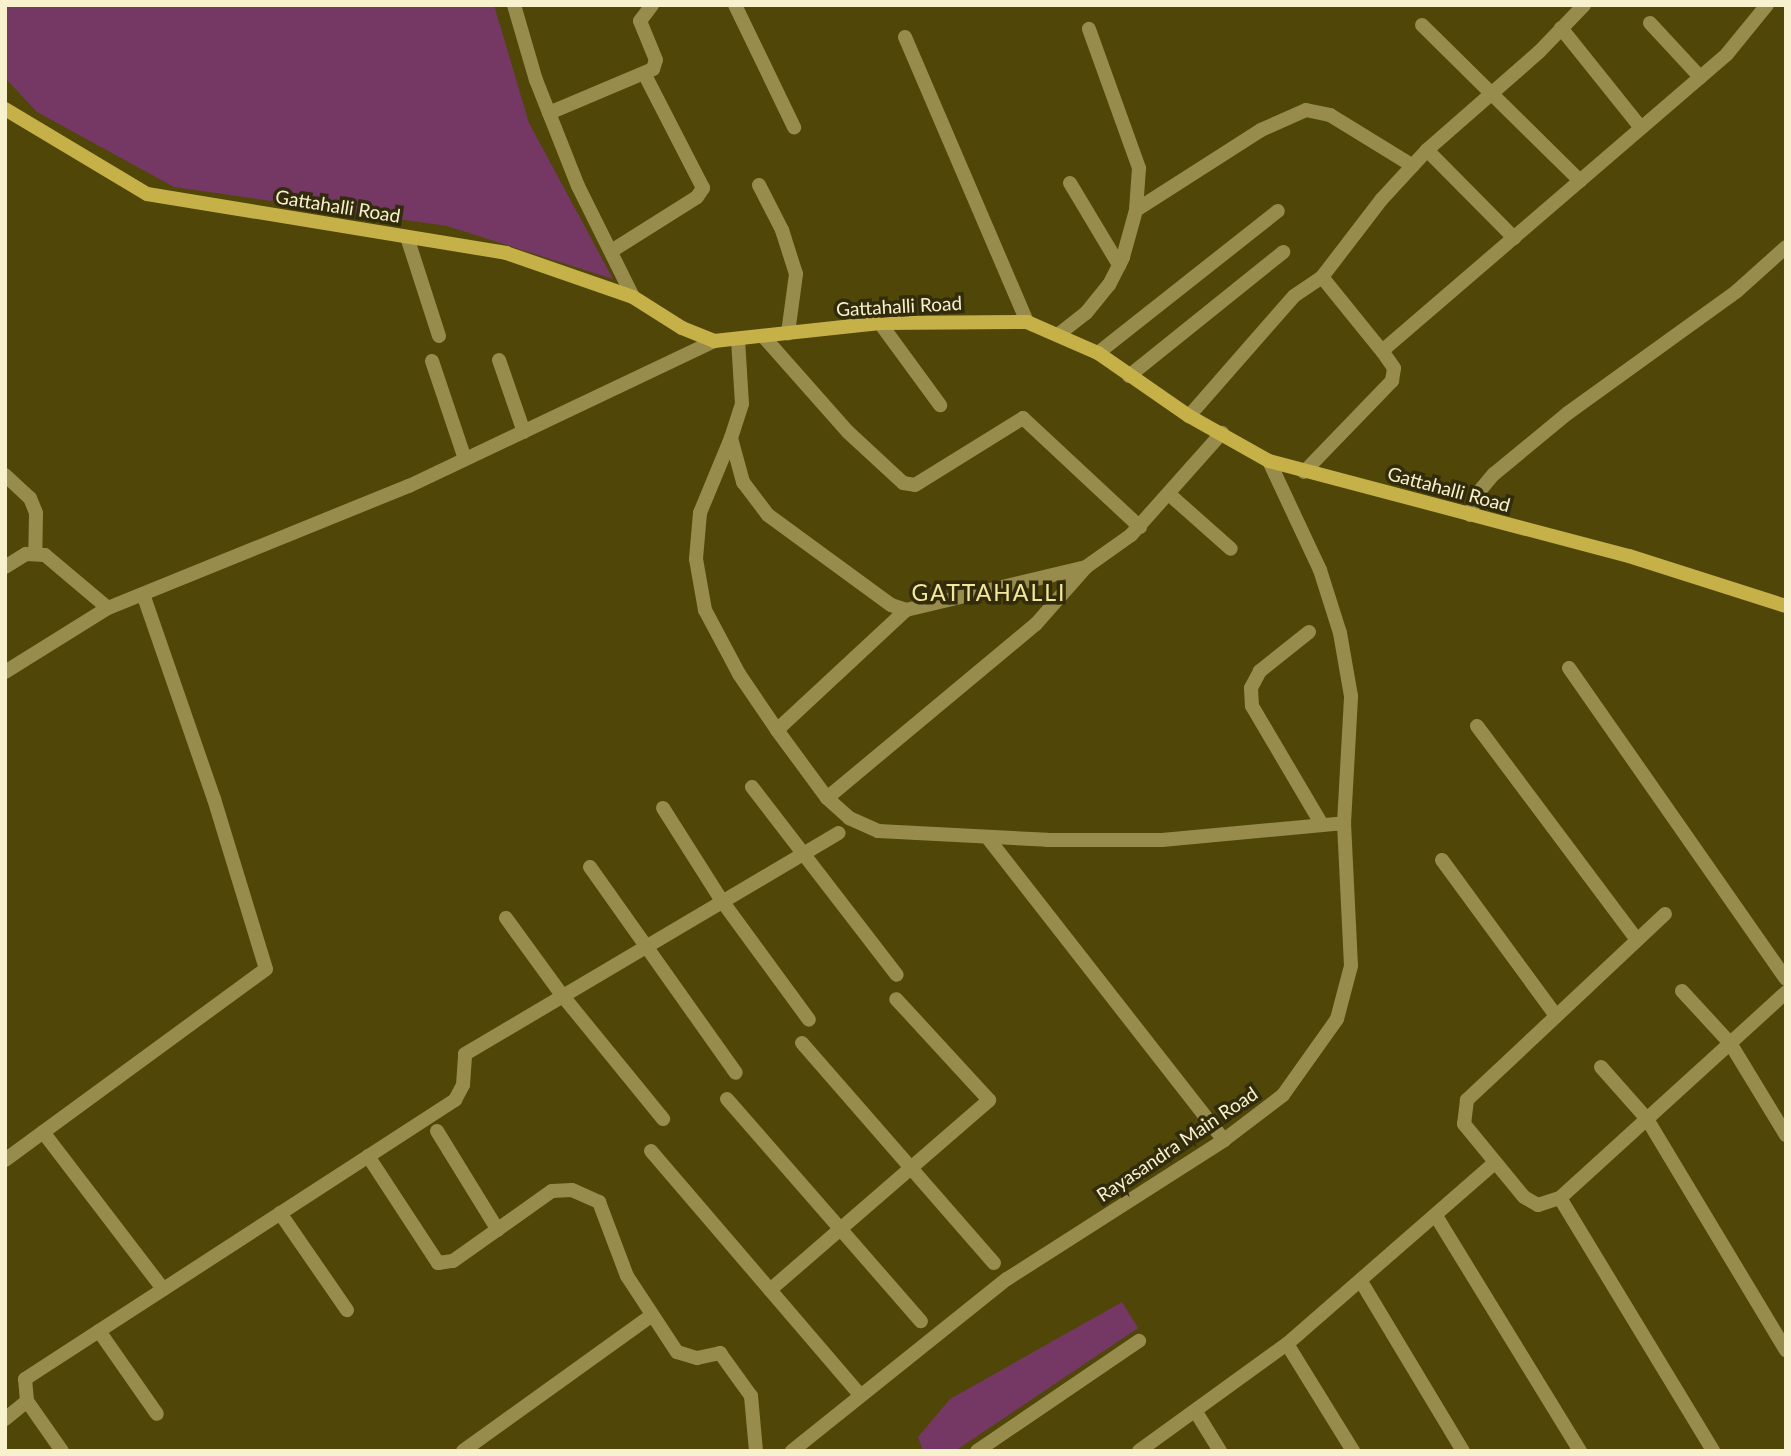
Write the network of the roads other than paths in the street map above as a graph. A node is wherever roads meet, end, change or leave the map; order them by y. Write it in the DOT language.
graph roads {
  1 [pos="514,5"];
  2 [pos="652,5"];
  3 [pos="735,5"];
  4 [pos="1584,5"];
  5 [pos="1767,5"];
  6 [pos="1650,23"];
  7 [pos="1422,25"];
  8 [pos="1561,28"];
  9 [pos="1090,29"];
  10 [pos="905,37"];
  11 [pos="645,75"];
  12 [pos="1700,77"];
  13 [pos="1492,92"];
  14 [pos="5,109"];
  15 [pos="549,113"];
  16 [pos="793,127"];
  17 [pos="1642,128"];
  18 [pos="1427,150"];
  19 [pos="1413,166"];
  20 [pos="1580,181"];
  21 [pos="1070,183"];
  22 [pos="759,186"];
  23 [pos="1136,210"];
  24 [pos="1278,211"];
  25 [pos="407,237"];
  26 [pos="1514,238"];
  27 [pos="1786,247"];
  28 [pos="613,250"];
  29 [pos="1283,252"];
  30 [pos="1119,265"];
  31 [pos="1322,277"];
  32 [pos="633,297"];
  33 [pos="1027,322"];
  34 [pos="880,323"];
  35 [pos="788,334"];
  36 [pos="1059,334"];
  37 [pos="439,336"];
  38 [pos="763,336"];
  39 [pos="738,339"];
  40 [pos="715,341"];
  41 [pos="1382,351"];
  42 [pos="1098,353"];
  43 [pos="432,360"];
  44 [pos="499,360"];
  45 [pos="1129,376"];
  46 [pos="940,405"];
  47 [pos="1189,416"];
  48 [pos="524,432"];
  49 [pos="1222,433"];
  50 [pos="731,438"];
  51 [pos="465,459"];
  52 [pos="1269,461"];
  53 [pos="1304,471"];
  54 [pos="5,475"];
  55 [pos="1170,495"];
  56 [pos="1470,515"];
  57 [pos="1140,527"];
  58 [pos="1231,549"];
  59 [pos="35,552"];
  60 [pos="5,567"];
  61 [pos="1086,567"];
  62 [pos="143,594"];
  63 [pos="1786,606"];
  64 [pos="108,608"];
  65 [pos="906,610"];
  66 [pos="1309,632"];
  67 [pos="1569,668"];
  68 [pos="5,672"];
  69 [pos="1477,726"];
  70 [pos="777,730"];
  71 [pos="752,787"];
  72 [pos="827,798"];
  73 [pos="663,808"];
  74 [pos="1344,823"];
  75 [pos="1322,825"];
  76 [pos="838,833"];
  77 [pos="987,837"];
  78 [pos="803,853"];
  79 [pos="1442,860"];
  80 [pos="590,867"];
  81 [pos="722,901"];
  82 [pos="1665,914"];
  83 [pos="506,918"];
  84 [pos="1637,940"];
  85 [pos="645,946"];
  86 [pos="897,975"];
  87 [pos="1786,979"];
  88 [pos="1682,991"];
  89 [pos="1786,992"];
  90 [pos="562,995"];
  91 [pos="896,999"];
  92 [pos="1556,1016"];
  93 [pos="809,1020"];
  94 [pos="802,1043"];
  95 [pos="1730,1043"];
  96 [pos="1601,1068"];
  97 [pos="736,1073"];
  98 [pos="727,1099"];
  99 [pos="663,1119"];
  100 [pos="1647,1119"];
  101 [pos="436,1131"];
  102 [pos="43,1132"];
  103 [pos="1786,1135"];
  104 [pos="1224,1140"];
  105 [pos="651,1151"];
  106 [pos="368,1156"];
  107 [pos="5,1160"];
  108 [pos="1493,1164"];
  109 [pos="911,1168"];
  110 [pos="1560,1198"];
  111 [pos="280,1213"];
  112 [pos="1436,1216"];
  113 [pos="841,1229"];
  114 [pos="498,1230"];
  115 [pos="995,1263"];
  116 [pos="1362,1283"];
  117 [pos="163,1289"];
  118 [pos="770,1290"];
  119 [pos="347,1310"];
  120 [pos="652,1315"];
  121 [pos="921,1321"];
  122 [pos="99,1331"];
  123 [pos="1139,1341"];
  124 [pos="1287,1344"];
  125 [pos="1786,1350"];
  126 [pos="859,1394"];
  127 [pos="27,1401"];
  128 [pos="1196,1412"];
  129 [pos="157,1414"];
  130 [pos="5,1419"];
  131 [pos="62,1451"];
  132 [pos="463,1451"];
  133 [pos="756,1451"];
  134 [pos="792,1451"];
  135 [pos="977,1451"];
  136 [pos="1139,1451"];
  137 [pos="1220,1451"];
  138 [pos="1353,1451"];
  139 [pos="1463,1451"];
  140 [pos="1580,1451"];
  141 [pos="1713,1451"];
  1 -- 15 [label="street"];
  2 -- 11 [label="street"];
  3 -- 16 [label="street"];
  4 -- 8 [label="street"];
  5 -- 12 [label="street"];
  6 -- 12 [label="street"];
  7 -- 13 [label="street"];
  8 -- 13 [label="street"];
  8 -- 17 [label="street"];
  9 -- 23 [label="street"];
  10 -- 33 [label="street"];
  11 -- 15 [label="street"];
  11 -- 28 [label="street"];
  12 -- 17 [label="street"];
  13 -- 18 [label="street"];
  13 -- 20 [label="street"];
  14 -- 25 [label="main road, Gattahalli Road"];
  15 -- 28 [label="street"];
  17 -- 20 [label="street"];
  18 -- 19 [label="street"];
  18 -- 26 [label="street"];
  19 -- 23 [label="street"];
  19 -- 31 [label="street"];
  20 -- 26 [label="street"];
  21 -- 30 [label="street"];
  22 -- 35 [label="street"];
  23 -- 30 [label="street"];
  24 -- 42 [label="street"];
  25 -- 32 [label="main road, Gattahalli Road"];
  25 -- 37 [label="street"];
  26 -- 41 [label="street"];
  27 -- 56 [label="street"];
  28 -- 32 [label="street"];
  29 -- 45 [label="street"];
  30 -- 36 [label="street"];
  31 -- 41 [label="street"];
  31 -- 47 [label="street"];
  32 -- 40 [label="main road, Gattahalli Road"];
  33 -- 34 [label="main road, Gattahalli Road"];
  33 -- 36 [label="main road, Gattahalli Road"];
  34 -- 35 [label="main road, Gattahalli Road"];
  34 -- 46 [label="street"];
  35 -- 38 [label="main road, Gattahalli Road"];
  36 -- 42 [label="main road, Gattahalli Road"];
  38 -- 39 [label="main road, Gattahalli Road"];
  38 -- 57 [label="street"];
  39 -- 40 [label="main road, Gattahalli Road"];
  39 -- 50 [label="street"];
  40 -- 48 [label="street"];
  41 -- 53 [label="street"];
  42 -- 45 [label="main road, Gattahalli Road"];
  43 -- 51 [label="street"];
  44 -- 48 [label="street"];
  45 -- 47 [label="main road, Gattahalli Road"];
  47 -- 49 [label="main road, Gattahalli Road"];
  48 -- 51 [label="street"];
  49 -- 52 [label="main road, Gattahalli Road"];
  49 -- 55 [label="street"];
  50 -- 65 [label="street"];
  50 -- 70 [label="street"];
  51 -- 62 [label="street"];
  52 -- 53 [label="main road, Gattahalli Road"];
  52 -- 74 [label="street, Rayasandra Main Road"];
  53 -- 56 [label="main road, Gattahalli Road"];
  54 -- 59 [label="street"];
  55 -- 57 [label="street"];
  55 -- 58 [label="street"];
  56 -- 63 [label="main road, Gattahalli Road"];
  57 -- 61 [label="street"];
  59 -- 60 [label="street"];
  59 -- 64 [label="street"];
  61 -- 65 [label="street"];
  61 -- 72 [label="street"];
  62 -- 64 [label="street"];
  62 -- 102 [label="street"];
  64 -- 68 [label="street"];
  65 -- 70 [label="street"];
  66 -- 75 [label="street"];
  67 -- 87 [label="street"];
  69 -- 84 [label="street"];
  70 -- 72 [label="street"];
  71 -- 78 [label="street"];
  72 -- 77 [label="street"];
  73 -- 81 [label="street"];
  74 -- 75 [label="street"];
  74 -- 104 [label="street, Rayasandra Main Road"];
  75 -- 77 [label="street"];
  76 -- 78 [label="street"];
  77 -- 104 [label="street"];
  78 -- 81 [label="street"];
  78 -- 86 [label="street"];
  79 -- 92 [label="street"];
  80 -- 85 [label="street"];
  81 -- 85 [label="street"];
  81 -- 93 [label="street"];
  82 -- 84 [label="street"];
  83 -- 90 [label="street"];
  84 -- 92 [label="street"];
  85 -- 90 [label="street"];
  85 -- 97 [label="street"];
  88 -- 95 [label="street"];
  89 -- 95 [label="street"];
  90 -- 99 [label="street"];
  90 -- 106 [label="street"];
  91 -- 109 [label="street"];
  92 -- 108 [label="street"];
  94 -- 109 [label="street"];
  95 -- 100 [label="street"];
  95 -- 103 [label="street"];
  96 -- 100 [label="street"];
  98 -- 113 [label="street"];
  100 -- 110 [label="street"];
  100 -- 125 [label="street"];
  101 -- 114 [label="street"];
  102 -- 107 [label="street"];
  102 -- 117 [label="street"];
  104 -- 126 [label="street, Rayasandra Main Road"];
  105 -- 118 [label="street"];
  106 -- 111 [label="street"];
  106 -- 114 [label="street"];
  108 -- 110 [label="street"];
  108 -- 112 [label="street"];
  109 -- 113 [label="street"];
  109 -- 115 [label="street"];
  110 -- 141 [label="street"];
  111 -- 117 [label="street"];
  111 -- 119 [label="street"];
  112 -- 116 [label="street"];
  112 -- 140 [label="street"];
  113 -- 118 [label="street"];
  113 -- 121 [label="street"];
  114 -- 120 [label="street"];
  116 -- 124 [label="street"];
  116 -- 139 [label="street"];
  117 -- 122 [label="street"];
  118 -- 126 [label="street"];
  120 -- 132 [label="street"];
  120 -- 133 [label="street"];
  122 -- 127 [label="street"];
  122 -- 129 [label="street"];
  123 -- 135 [label="street"];
  124 -- 128 [label="street"];
  124 -- 138 [label="street"];
  126 -- 134 [label="street, Rayasandra Main Road"];
  127 -- 130 [label="street"];
  127 -- 131 [label="street"];
  128 -- 136 [label="street"];
  128 -- 137 [label="street"];
}
